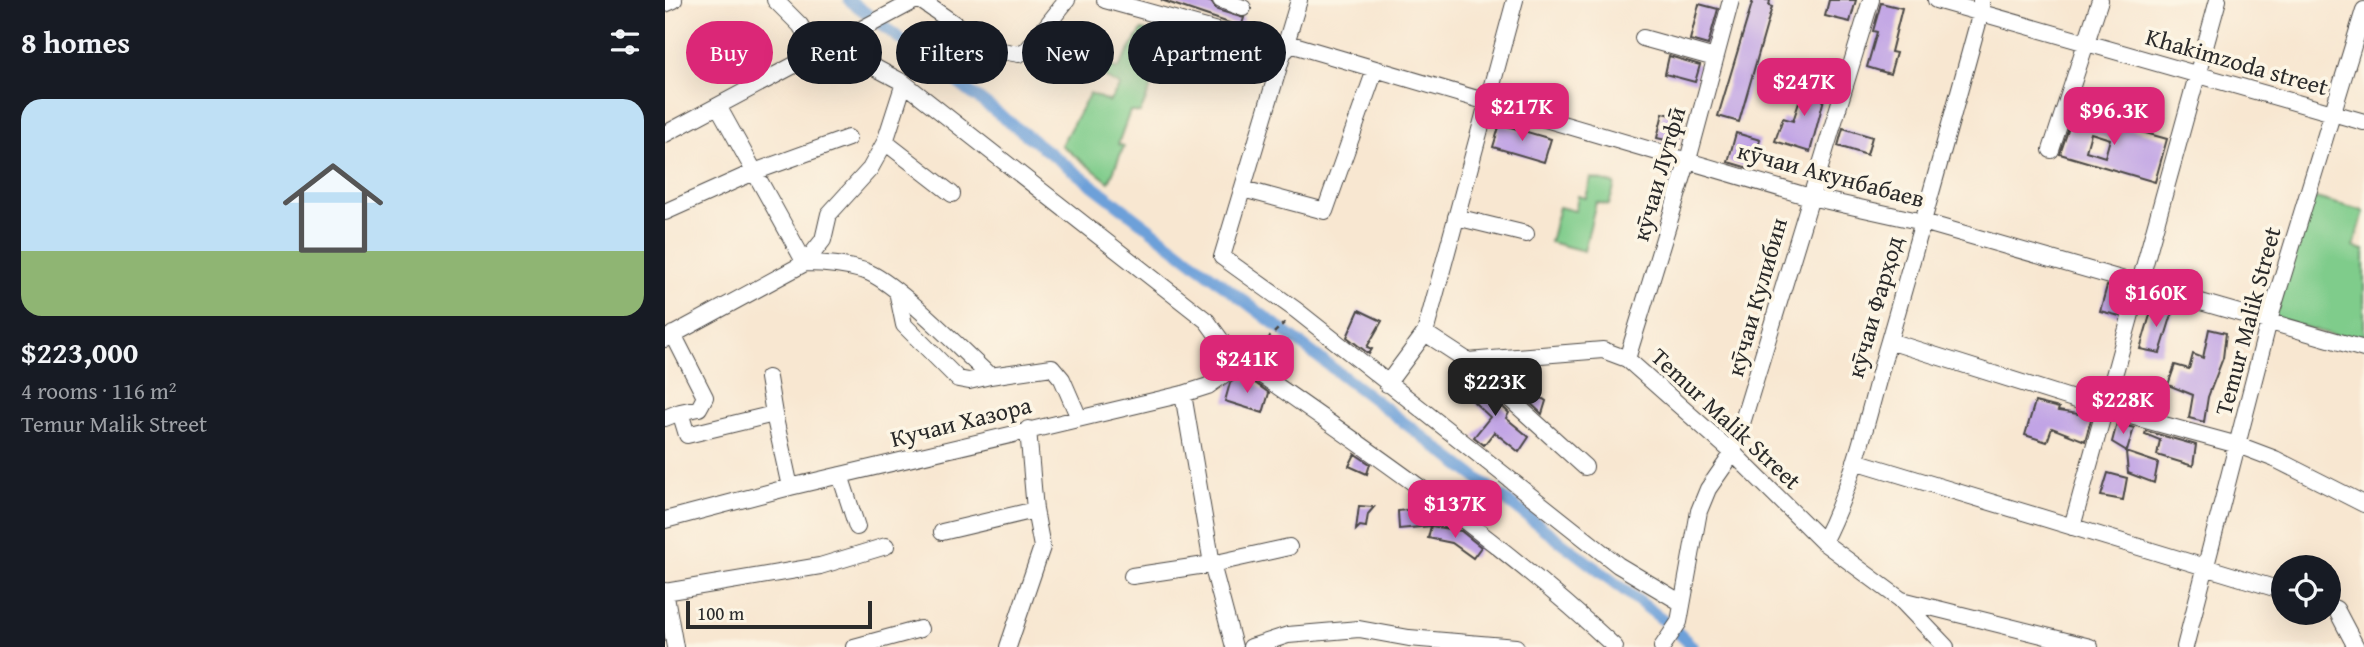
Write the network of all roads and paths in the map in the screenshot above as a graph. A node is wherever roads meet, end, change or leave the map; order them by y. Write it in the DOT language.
graph roads {
  1 [pos="674,0"];
  2 [pos="775,0"];
  3 [pos="918,0"];
  4 [pos="1067,0"];
  5 [pos="1105,0"];
  6 [pos="1221,0"];
  7 [pos="1299,0"];
  8 [pos="1515,0"];
  9 [pos="1731,0"];
  10 [pos="1871,0"];
  11 [pos="1936,0"];
  12 [pos="2100,0"];
  13 [pos="2218,0"];
  14 [pos="665,4"];
  15 [pos="1981,6"];
  16 [pos="1243,8"];
  17 [pos="2364,10"];
  18 [pos="796,21"];
  19 [pos="876,21"];
  20 [pos="1186,21"];
  21 [pos="1643,38"];
  22 [pos="2086,42"];
  23 [pos="1286,47"];
  24 [pos="1715,58"];
  25 [pos="787,68"];
  26 [pos="1375,70"];
  27 [pos="2196,72"];
  28 [pos="904,84"];
  29 [pos="905,84"];
  30 [pos="1275,84"];
  31 [pos="1487,103"];
  32 [pos="718,106"];
  33 [pos="2331,113"];
  34 [pos="2364,122"];
  35 [pos="665,134"];
  36 [pos="848,138"];
  37 [pos="885,142"];
  38 [pos="2051,150"];
  39 [pos="1688,160"];
  40 [pos="754,172"];
  41 [pos="1243,189"];
  42 [pos="951,194"];
  43 [pos="1810,197"];
  44 [pos="665,212"];
  45 [pos="1456,217"];
  46 [pos="1923,222"];
  47 [pos="1526,234"];
  48 [pos="805,263"];
  49 [pos="2138,285"];
  50 [pos="898,291"];
  51 [pos="1296,310"];
  52 [pos="2269,321"];
  53 [pos="1425,333"];
  54 [pos="669,336"];
  55 [pos="1889,341"];
  56 [pos="2364,349"];
  57 [pos="1258,350"];
  58 [pos="1627,359"];
  59 [pos="1468,361"];
  60 [pos="1238,364"];
  61 [pos="990,376"];
  62 [pos="768,378"];
  63 [pos="1387,384"];
  64 [pos="1183,394"];
  65 [pos="2105,409"];
  66 [pos="672,415"];
  67 [pos="774,415"];
  68 [pos="1079,418"];
  69 [pos="1028,429"];
  70 [pos="2238,445"];
  71 [pos="1733,453"];
  72 [pos="1855,461"];
  73 [pos="1585,467"];
  74 [pos="840,475"];
  75 [pos="790,487"];
  76 [pos="2364,505"];
  77 [pos="1035,510"];
  78 [pos="665,520"];
  79 [pos="857,527"];
  80 [pos="2072,527"];
  81 [pos="942,532"];
  82 [pos="1823,542"];
  83 [pos="886,546"];
  84 [pos="1289,547"];
  85 [pos="1212,564"];
  86 [pos="2205,567"];
  87 [pos="1132,576"];
  88 [pos="2271,587"];
  89 [pos="665,592"];
  90 [pos="1900,599"];
  91 [pos="1680,602"];
  92 [pos="2341,618"];
  93 [pos="920,629"];
  94 [pos="2364,640"];
  95 [pos="1663,646"];
  96 [pos="675,647"];
  97 [pos="854,647"];
  98 [pos="1008,647"];
  99 [pos="1234,647"];
  100 [pos="1251,647"];
  101 [pos="1517,647"];
  102 [pos="1615,647"];
  103 [pos="1946,647"];
  104 [pos="2090,647"];
  105 [pos="2185,647"];
  106 [pos="2358,647"];
  1 -- 14 [label="street"];
  2 -- 18 [label="street"];
  3 -- 4 [label="street"];
  3 -- 19 [label="street"];
  5 -- 20 [label="street, кӯчаи Акунбабаев"];
  6 -- 16 [label="street"];
  7 -- 23 [label="street"];
  8 -- 31 [label="street"];
  9 -- 24 [label="street, кӯчаи Лутфӣ"];
  10 -- 43 [label="street, кӯчаи Кулибин"];
  11 -- 15 [label="street, Khakimzoda street"];
  12 -- 22 [label="street"];
  13 -- 27 [label="street"];
  15 -- 22 [label="street, Khakimzoda street"];
  15 -- 46 [label="street, кӯчаи Фарҳод"];
  17 -- 33 [label="street, Temur Malik Street"];
  21 -- 24 [label="street"];
  22 -- 27 [label="street, Khakimzoda street"];
  22 -- 38 [label="street"];
  23 -- 26 [label="street, кӯчаи Акунбабаев"];
  24 -- 39 [label="street, кӯчаи Лутфӣ"];
  25 -- 32 [label="street"];
  26 -- 31 [label="street, кӯчаи Акунбабаев"];
  26 -- 41 [label="street"];
  27 -- 33 [label="street, Khakimzoda street"];
  27 -- 49 [label="street"];
  28 -- 37 [label="street"];
  29 -- 60 [label="street"];
  30 -- 41 [label="street"];
  31 -- 39 [label="street, кӯчаи Акунбабаев"];
  31 -- 45 [label="street"];
  32 -- 35 [label="street"];
  32 -- 40 [label="street"];
  33 -- 34 [label="street, Khakimzoda street"];
  33 -- 52 [label="street, Temur Malik Street"];
  36 -- 40 [label="street"];
  37 -- 42 [label="street"];
  37 -- 48 [label="street"];
  39 -- 43 [label="street, кӯчаи Акунбабаев"];
  39 -- 58 [label="street, кӯчаи Лутфӣ"];
  40 -- 44 [label="street"];
  40 -- 48 [label="street"];
  41 -- 51 [label="street"];
  43 -- 46 [label="street, кӯчаи Акунбабаев"];
  43 -- 71 [label="street, кӯчаи Кулибин"];
  45 -- 47 [label="street"];
  45 -- 53 [label="street"];
  46 -- 49 [label="street, кӯчаи Акунбабаев"];
  46 -- 55 [label="street, кӯчаи Фарҳод"];
  48 -- 50 [label="street"];
  48 -- 54 [label="street"];
  49 -- 52 [label="street, кӯчаи Акунбабаев"];
  49 -- 65 [label="street"];
  50 -- 61 [label="street"];
  50 -- 61 [label="street"];
  51 -- 57 [label="path"];
  51 -- 63 [label="street"];
  52 -- 56 [label="street, кӯчаи Акунбабаев"];
  52 -- 70 [label="street, Temur Malik Street"];
  53 -- 59 [label="street"];
  53 -- 63 [label="street"];
  54 -- 66 [label="street"];
  55 -- 65 [label="street"];
  55 -- 72 [label="street, кӯчаи Фарҳод"];
  57 -- 60 [label="street, Кучаи Хазора"];
  58 -- 59 [label="street, Temur Malik Street"];
  58 -- 71 [label="street, Temur Malik Street"];
  59 -- 73 [label="street"];
  60 -- 64 [label="street, Кучаи Хазора"];
  60 -- 102 [label="street"];
  61 -- 68 [label="street"];
  62 -- 67 [label="street"];
  63 -- 91 [label="street"];
  64 -- 68 [label="street, Кучаи Хазора"];
  64 -- 85 [label="street"];
  65 -- 70 [label="street"];
  65 -- 80 [label="street"];
  66 -- 67 [label="street"];
  67 -- 75 [label="street"];
  68 -- 69 [label="street, Кучаи Хазора"];
  69 -- 74 [label="street, Кучаи Хазора"];
  69 -- 77 [label="street"];
  70 -- 76 [label="street"];
  70 -- 86 [label="street, Temur Malik Street"];
  71 -- 82 [label="street, Temur Malik Street"];
  71 -- 91 [label="street, кӯчаи Кулибин"];
  72 -- 80 [label="street"];
  72 -- 82 [label="street, кӯчаи Фарҳод"];
  74 -- 75 [label="street, Кучаи Хазора"];
  74 -- 79 [label="street"];
  75 -- 78 [label="street, Кучаи Хазора"];
  77 -- 81 [label="street"];
  77 -- 98 [label="street"];
  80 -- 86 [label="street"];
  82 -- 90 [label="street, Temur Malik Street"];
  83 -- 89 [label="street"];
  84 -- 85 [label="street"];
  85 -- 87 [label="street"];
  85 -- 99 [label="street"];
  86 -- 88 [label="street"];
  86 -- 105 [label="street, Temur Malik Street"];
  89 -- 96 [label="street"];
  90 -- 103 [label="street, Temur Malik Street"];
  90 -- 104 [label="street"];
  91 -- 95 [label="street, кӯчаи Кулибин"];
  92 -- 106 [label="street"];
  93 -- 97 [label="street"];
  94 -- 106 [label="street"];
  100 -- 101 [label="street"];
}
